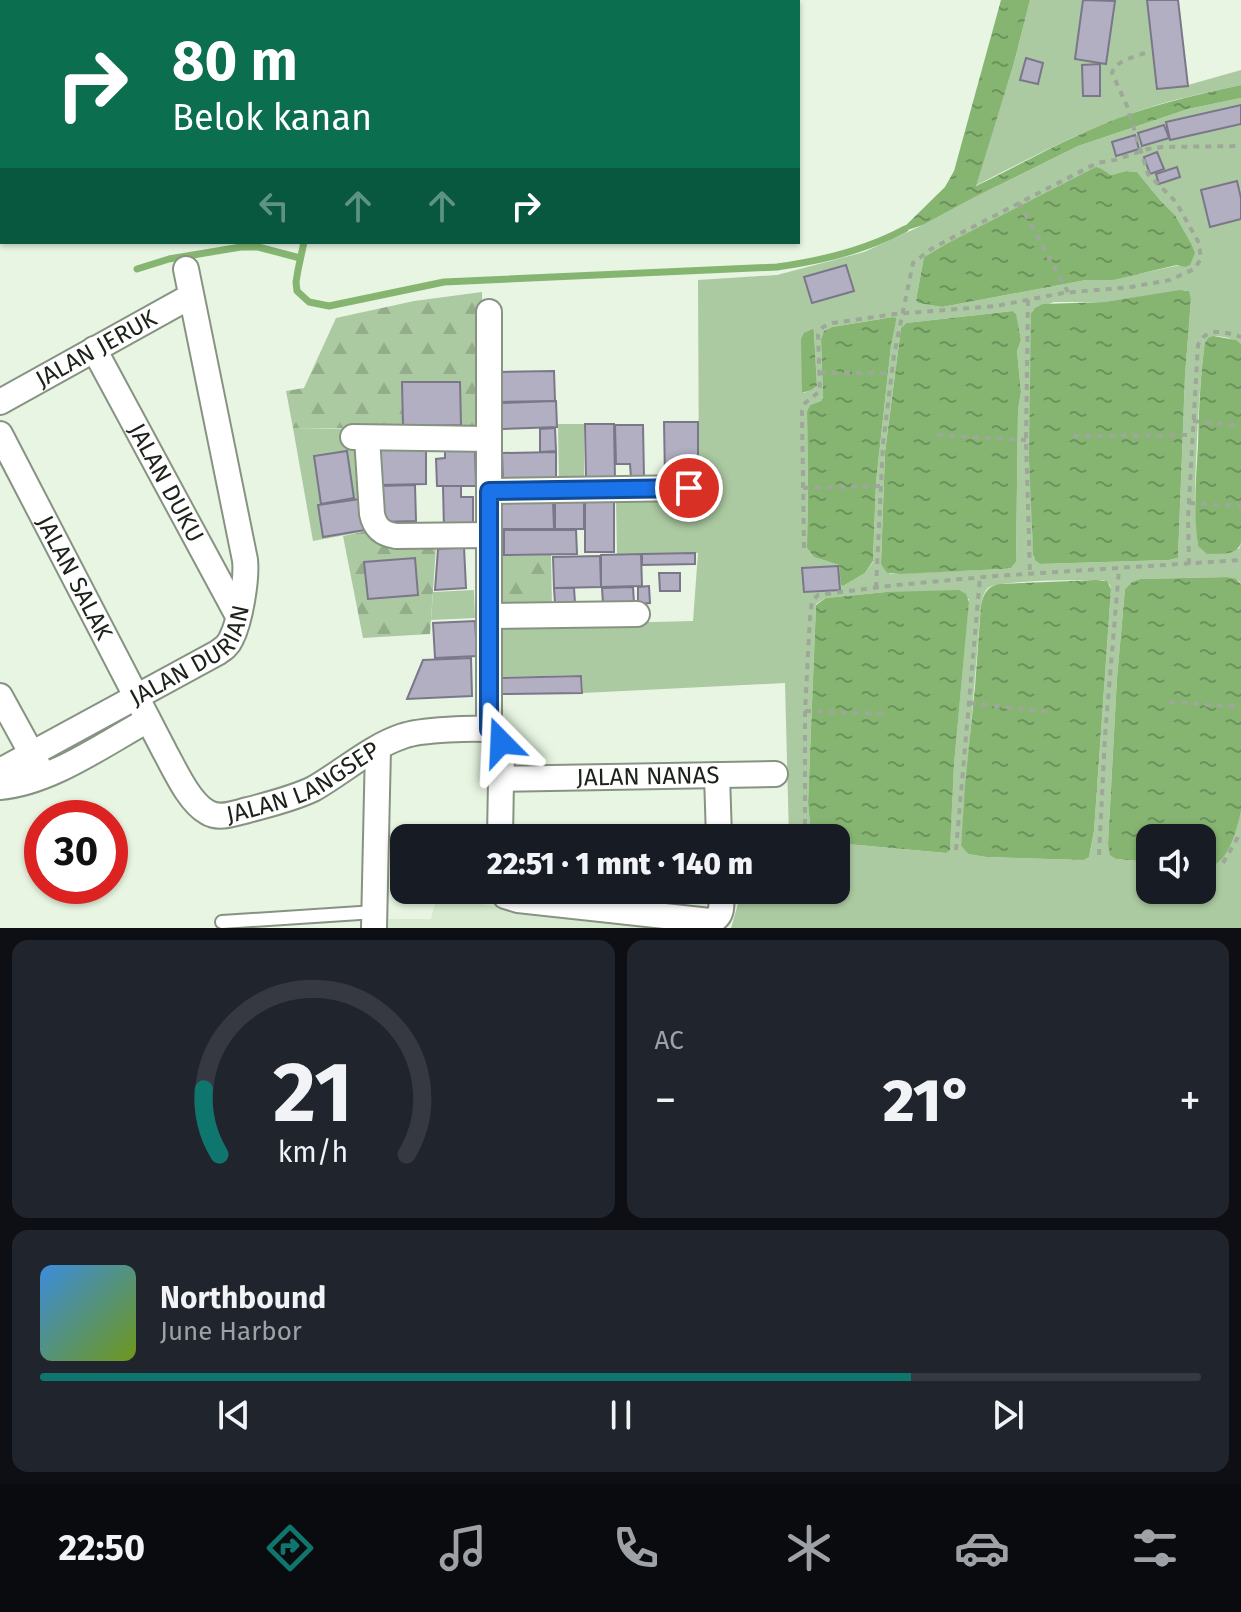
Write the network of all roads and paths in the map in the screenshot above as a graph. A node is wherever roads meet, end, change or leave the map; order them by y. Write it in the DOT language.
graph roads {
  1 [pos="1145,53"];
  2 [pos="1241,146"];
  3 [pos="1141,151"];
  4 [pos="1019,203"];
  5 [pos="186,269"];
  6 [pos="1068,293"];
  7 [pos="191,296"];
  8 [pos="1028,300"];
  9 [pos="489,312"];
  10 [pos="903,314"];
  11 [pos="1241,337"];
  12 [pos="94,349"];
  13 [pos="820,373"];
  14 [pos="892,373"];
  15 [pos="0,402"];
  16 [pos="1193,421"];
  17 [pos="1241,426"];
  18 [pos="0,434"];
  19 [pos="937,435"];
  20 [pos="1192,435"];
  21 [pos="1073,436"];
  22 [pos="489,439"];
  23 [pos="1026,440"];
  24 [pos="880,486"];
  25 [pos="689,488"];
  26 [pos="803,488"];
  27 [pos="489,491"];
  28 [pos="1189,503"];
  29 [pos="1241,506"];
  30 [pos="489,535"];
  31 [pos="804,548"];
  32 [pos="1241,560"];
  33 [pos="1189,564"];
  34 [pos="1119,569"];
  35 [pos="1030,574"];
  36 [pos="980,577"];
  37 [pos="876,588"];
  38 [pos="637,614"];
  39 [pos="238,616"];
  40 [pos="489,616"];
  41 [pos="0,696"];
  42 [pos="137,698"];
  43 [pos="1169,702"];
  44 [pos="970,703"];
  45 [pos="1241,707"];
  46 [pos="805,711"];
  47 [pos="1051,712"];
  48 [pos="889,714"];
  49 [pos="148,720"];
  50 [pos="489,729"];
  51 [pos="378,748"];
  52 [pos="32,754"];
  53 [pos="0,771"];
  54 [pos="775,774"];
  55 [pos="717,775"];
  56 [pos="44,776"];
  57 [pos="501,779"];
  58 [pos="0,787"];
  59 [pos="500,824"];
  60 [pos="719,824"];
  61 [pos="805,824"];
  62 [pos="1241,832"];
  63 [pos="956,850"];
  64 [pos="1099,855"];
  65 [pos="1223,863"];
  66 [pos="554,904"];
  67 [pos="721,904"];
  68 [pos="374,920"];
  69 [pos="222,922"];
  1 -- 3 [label="path"];
  2 -- 3 [label="path"];
  3 -- 4 [label="path"];
  3 -- 6 [label="path"];
  4 -- 6 [label="path"];
  4 -- 10 [label="path"];
  5 -- 7 [label="street, JALAN DURIAN"];
  6 -- 8 [label="path"];
  7 -- 12 [label="street, JALAN JERUK"];
  7 -- 39 [label="street, JALAN DURIAN"];
  8 -- 10 [label="path"];
  8 -- 23 [label="path"];
  9 -- 22 [label="street"];
  10 -- 13 [label="path"];
  10 -- 14 [label="path"];
  11 -- 16 [label="path"];
  12 -- 15 [label="street, JALAN JERUK"];
  12 -- 39 [label="street, JALAN DUKU"];
  13 -- 14 [label="path"];
  13 -- 26 [label="path"];
  14 -- 24 [label="path"];
  16 -- 17 [label="path"];
  16 -- 20 [label="path"];
  18 -- 42 [label="street, JALAN SALAK"];
  19 -- 23 [label="path"];
  20 -- 21 [label="path"];
  20 -- 28 [label="path"];
  22 -- 27 [label="street"];
  22 -- 30 [label="street"];
  23 -- 35 [label="path"];
  24 -- 26 [label="path"];
  24 -- 37 [label="path"];
  25 -- 27 [label="street"];
  26 -- 31 [label="path"];
  27 -- 30 [label="street"];
  28 -- 29 [label="path"];
  28 -- 33 [label="path"];
  30 -- 40 [label="street"];
  32 -- 33 [label="path"];
  33 -- 34 [label="path"];
  34 -- 35 [label="path"];
  34 -- 64 [label="path"];
  35 -- 36 [label="path"];
  36 -- 37 [label="path"];
  36 -- 44 [label="path"];
  37 -- 46 [label="path"];
  38 -- 40 [label="street"];
  39 -- 42 [label="street, JALAN DURIAN"];
  40 -- 50 [label="street"];
  41 -- 52 [label="street"];
  42 -- 49 [label="street, JALAN SALAK"];
  42 -- 52 [label="street, JALAN DURIAN"];
  43 -- 45 [label="path"];
  44 -- 47 [label="path"];
  44 -- 63 [label="path"];
  46 -- 48 [label="path"];
  46 -- 61 [label="path"];
  49 -- 51 [label="street, JALAN LANGSEP"];
  49 -- 56 [label="street, JALAN DURIAN"];
  50 -- 51 [label="street"];
  50 -- 57 [label="street"];
  51 -- 68 [label="street, JALAN LANGSEP"];
  52 -- 53 [label="street, JALAN DURIAN"];
  52 -- 56 [label="street"];
  54 -- 55 [label="street, JALAN NANAS"];
  55 -- 57 [label="street, JALAN NANAS"];
  55 -- 60 [label="street"];
  56 -- 58 [label="street, JALAN DURIAN"];
  57 -- 59 [label="street"];
  62 -- 65 [label="path"];
  66 -- 67 [label="street"];
  68 -- 69 [label="lane"];
}
